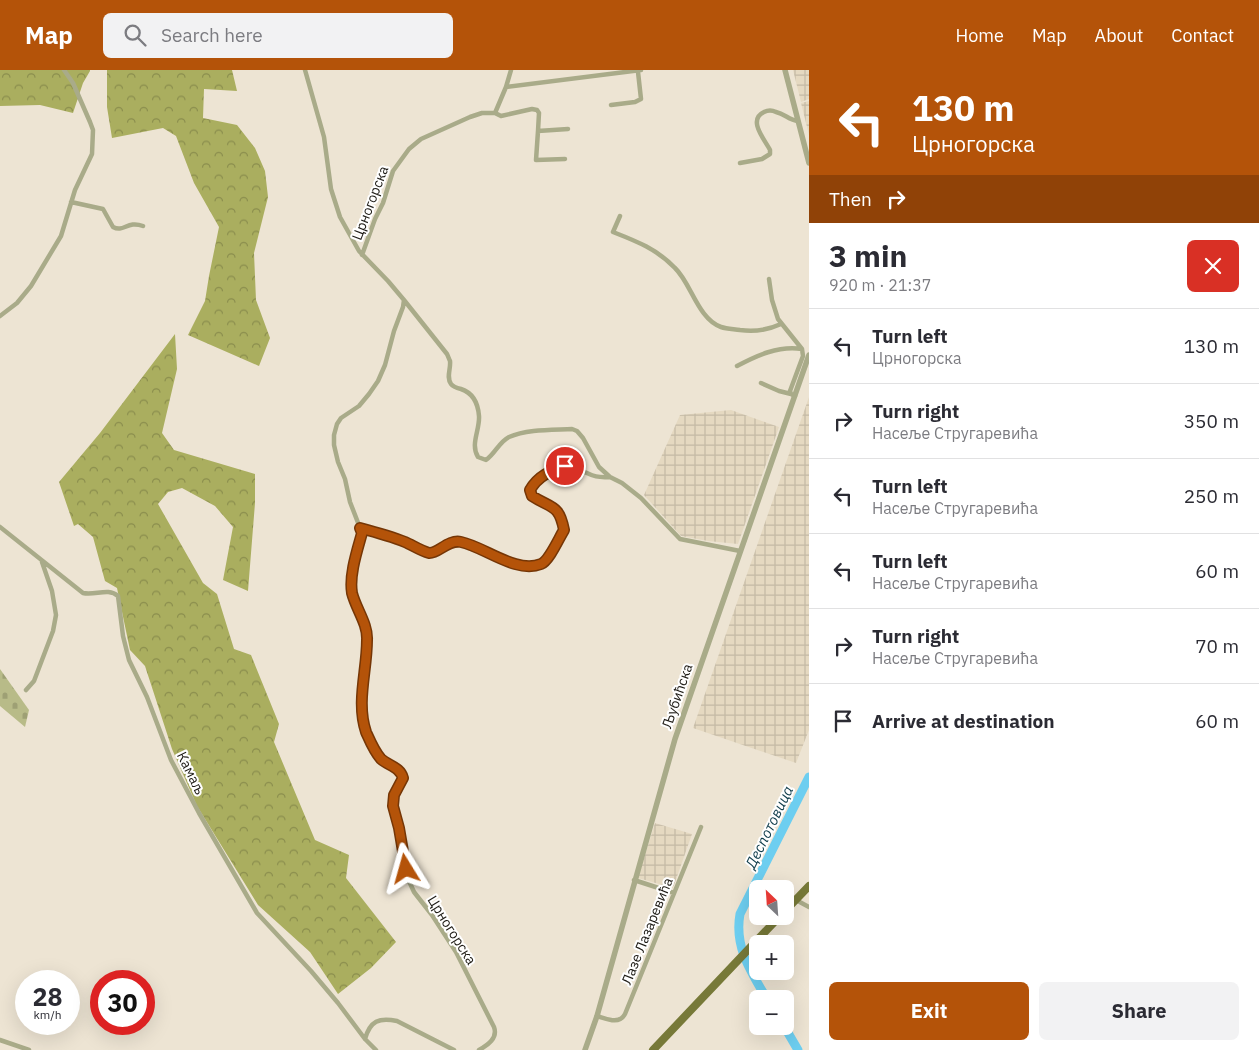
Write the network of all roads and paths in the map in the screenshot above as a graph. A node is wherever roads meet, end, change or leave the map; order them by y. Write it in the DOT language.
graph roads {
  1 [pos="64,70"];
  2 [pos="305,70"];
  3 [pos="511,70"];
  4 [pos="785,70"];
  5 [pos="640,71"];
  6 [pos="506,87"];
  7 [pos="611,105"];
  8 [pos="495,113"];
  9 [pos="798,120"];
  10 [pos="568,129"];
  11 [pos="538,131"];
  12 [pos="565,159"];
  13 [pos="740,163"];
  14 [pos="809,163"];
  15 [pos="70,202"];
  16 [pos="620,216"];
  17 [pos="143,226"];
  18 [pos="362,255"];
  19 [pos="769,279"];
  20 [pos="404,300"];
  21 [pos="0,316"];
  22 [pos="781,324"];
  23 [pos="802,349"];
  24 [pos="809,355"];
  25 [pos="737,366"];
  26 [pos="761,384"];
  27 [pos="793,395"];
  28 [pos="610,478"];
  29 [pos="0,527"];
  30 [pos="360,528"];
  31 [pos="740,551"];
  32 [pos="42,561"];
  33 [pos="26,690"];
  34 [pos="701,827"];
  35 [pos="634,880"];
  36 [pos="809,886"];
  37 [pos="674,893"];
  38 [pos="796,900"];
  39 [pos="809,908"];
  40 [pos="772,925"];
  41 [pos="597,1016"];
  42 [pos="365,1039"];
  43 [pos="0,1040"];
  44 [pos="29,1050"];
  45 [pos="376,1050"];
  46 [pos="454,1050"];
  47 [pos="479,1050"];
  48 [pos="585,1050"];
  49 [pos="653,1050"];
  1 -- 15 [label="street"];
  2 -- 18 [label="street"];
  3 -- 6 [label="street"];
  4 -- 9 [label="street"];
  5 -- 6 [label="street"];
  5 -- 7 [label="street"];
  6 -- 8 [label="street"];
  8 -- 11 [label="street, Црногорска"];
  8 -- 18 [label="street, Црногорска"];
  9 -- 13 [label="street"];
  9 -- 14 [label="street"];
  10 -- 11 [label="street"];
  11 -- 12 [label="street"];
  15 -- 17 [label="street"];
  15 -- 21 [label="street"];
  16 -- 22 [label="street"];
  18 -- 20 [label="street, Црногорска"];
  19 -- 22 [label="street"];
  20 -- 28 [label="street"];
  20 -- 30 [label="street, Црногорска"];
  22 -- 23 [label="street"];
  23 -- 25 [label="street"];
  23 -- 27 [label="street"];
  24 -- 27 [label="street, Љубићска"];
  26 -- 27 [label="street"];
  27 -- 31 [label="street, Љубићска"];
  28 -- 30 [label="street"];
  28 -- 31 [label="street"];
  29 -- 32 [label="street, Камаљ"];
  30 -- 47 [label="street, Црногорска"];
  31 -- 35 [label="street, Љубићска"];
  32 -- 33 [label="street"];
  32 -- 42 [label="street, Камаљ"];
  34 -- 37 [label="street, Лазе Лазаревића"];
  35 -- 37 [label="street"];
  35 -- 41 [label="street, Љубићска"];
  36 -- 38 [label="main road"];
  37 -- 41 [label="street, Лазе Лазаревића"];
  38 -- 39 [label="street"];
  40 -- 49 [label="main road"];
  41 -- 48 [label="street, Љубићска"];
  42 -- 45 [label="street, Камаљ"];
  42 -- 46 [label="street"];
  43 -- 44 [label="street"];
}
